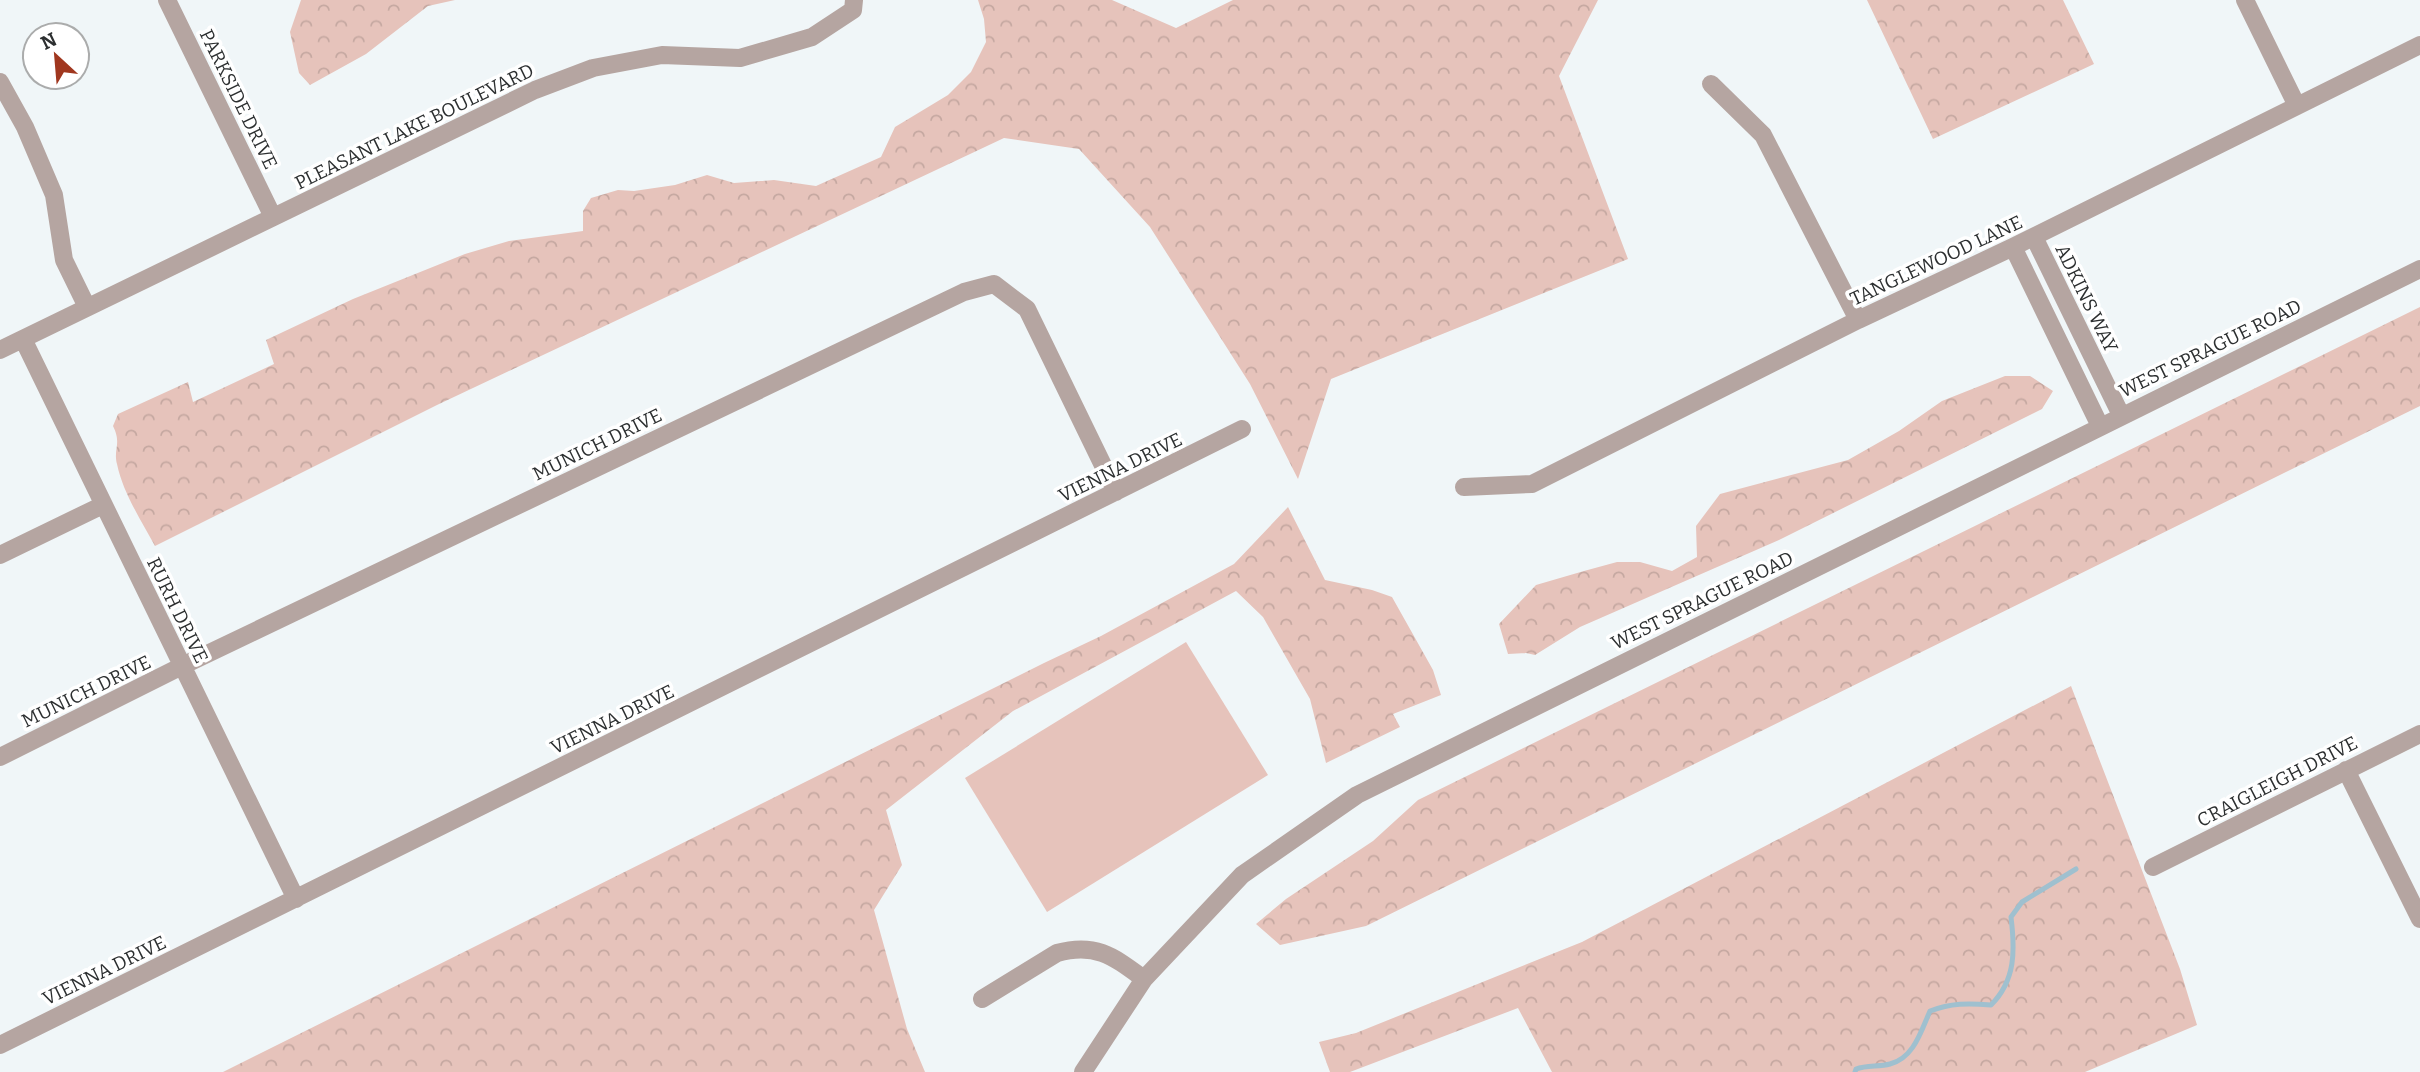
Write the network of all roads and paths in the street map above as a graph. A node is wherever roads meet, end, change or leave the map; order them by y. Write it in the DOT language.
graph roads {
  1 [pos="167,0"];
  2 [pos="854,0"];
  3 [pos="2245,0"];
  4 [pos="2420,45"];
  5 [pos="0,82"];
  6 [pos="1711,83"];
  7 [pos="2297,106"];
  8 [pos="273,217"];
  9 [pos="2034,237"];
  10 [pos="2013,247"];
  11 [pos="2420,269"];
  12 [pos="87,307"];
  13 [pos="1858,320"];
  14 [pos="23,339"];
  15 [pos="0,350"];
  16 [pos="2122,415"];
  17 [pos="2100,426"];
  18 [pos="1242,429"];
  19 [pos="1464,487"];
  20 [pos="1116,492"];
  21 [pos="103,505"];
  22 [pos="0,555"];
  23 [pos="182,666"];
  24 [pos="2420,734"];
  25 [pos="0,757"];
  26 [pos="2346,770"];
  27 [pos="2153,867"];
  28 [pos="296,899"];
  29 [pos="2420,919"];
  30 [pos="1144,979"];
  31 [pos="982,999"];
  32 [pos="0,1045"];
  33 [pos="1083,1072"];
  1 -- 8 [label="street, PARKSIDE DRIVE"];
  2 -- 8 [label="street, PLEASANT LAKE BOULEVARD"];
  3 -- 7 [label="street"];
  4 -- 7 [label="street, TANGLEWOOD LANE"];
  5 -- 12 [label="street"];
  6 -- 13 [label="street"];
  7 -- 9 [label="street, TANGLEWOOD LANE"];
  8 -- 12 [label="street, PLEASANT LAKE BOULEVARD"];
  9 -- 10 [label="street, TANGLEWOOD LANE"];
  9 -- 16 [label="street, ADKINS WAY"];
  10 -- 13 [label="street, TANGLEWOOD LANE"];
  10 -- 17 [label="street"];
  11 -- 16 [label="street, WEST SPRAGUE ROAD"];
  12 -- 14 [label="street, PLEASANT LAKE BOULEVARD"];
  13 -- 19 [label="street, TANGLEWOOD LANE"];
  14 -- 15 [label="street, PLEASANT LAKE BOULEVARD"];
  14 -- 21 [label="street, RURH DRIVE"];
  16 -- 17 [label="street, WEST SPRAGUE ROAD"];
  17 -- 30 [label="street, WEST SPRAGUE ROAD"];
  18 -- 20 [label="street, VIENNA DRIVE"];
  20 -- 23 [label="street, MUNICH DRIVE"];
  20 -- 28 [label="street, VIENNA DRIVE"];
  21 -- 22 [label="street"];
  21 -- 23 [label="street, RURH DRIVE"];
  23 -- 25 [label="street, MUNICH DRIVE"];
  23 -- 28 [label="street, RURH DRIVE"];
  24 -- 26 [label="street, CRAIGLEIGH DRIVE"];
  26 -- 27 [label="street, CRAIGLEIGH DRIVE"];
  26 -- 29 [label="street"];
  28 -- 32 [label="street, VIENNA DRIVE"];
  30 -- 31 [label="street"];
  30 -- 33 [label="street, WEST SPRAGUE ROAD"];
}
